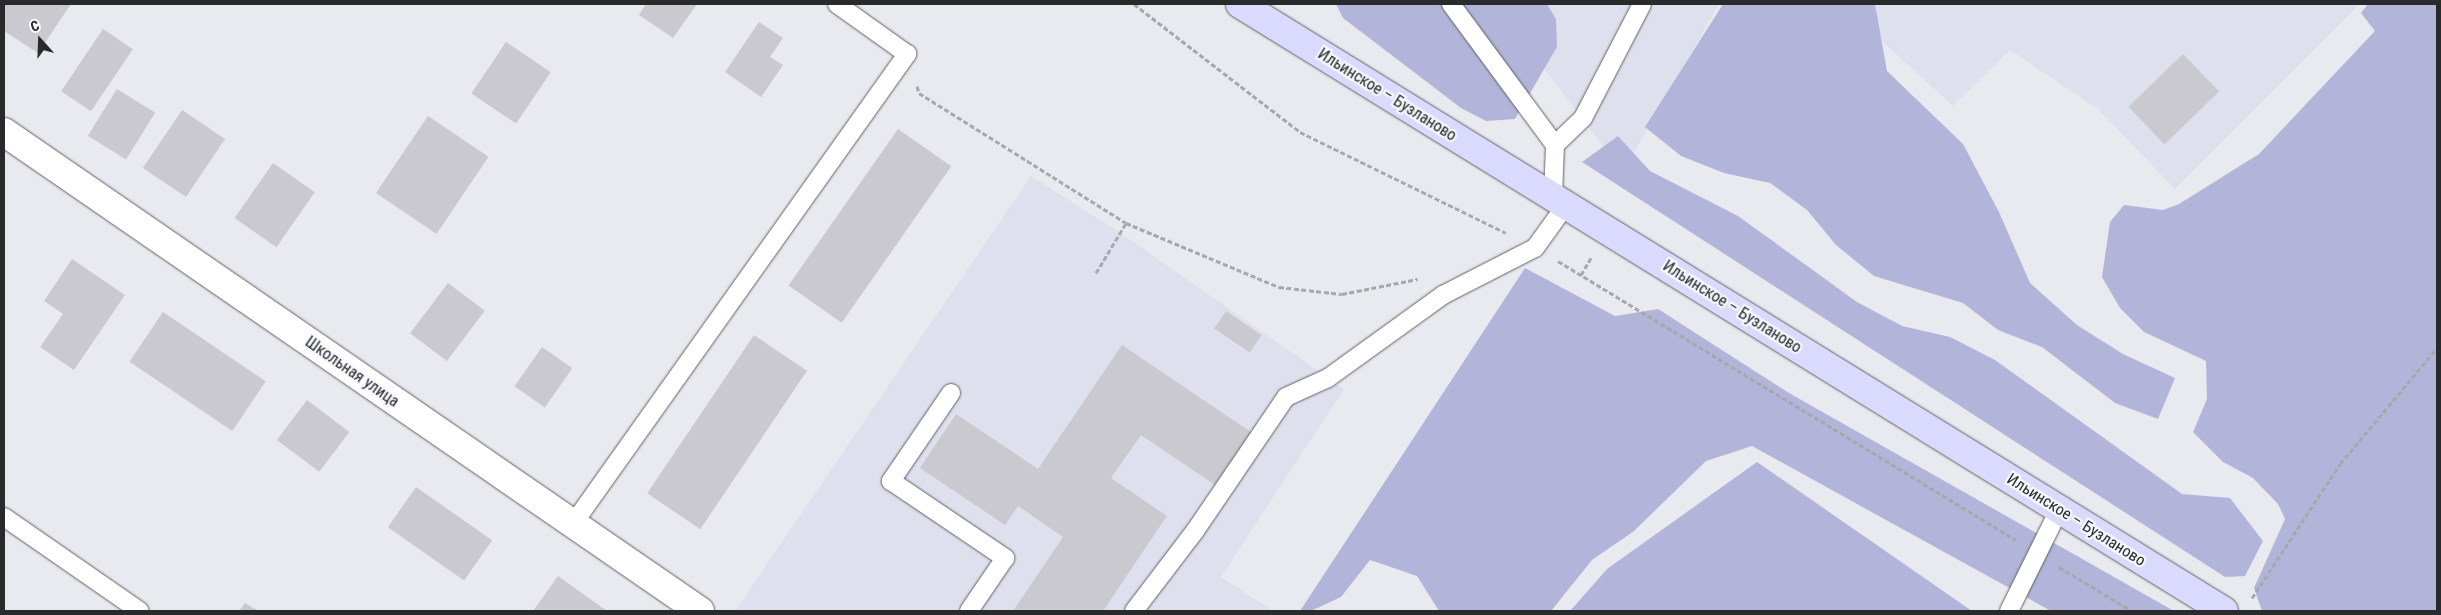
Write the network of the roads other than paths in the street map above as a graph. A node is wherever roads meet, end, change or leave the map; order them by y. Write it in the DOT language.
graph roads {
  1 [pos="837,4"];
  2 [pos="1240,4"];
  3 [pos="1451,4"];
  4 [pos="1642,4"];
  5 [pos="4,132"];
  6 [pos="1555,145"];
  7 [pos="1560,202"];
  8 [pos="951,393"];
  9 [pos="2059,510"];
  10 [pos="4,517"];
  11 [pos="573,524"];
  12 [pos="2237,607"];
  13 [pos="140,611"];
  14 [pos="700,611"];
  15 [pos="969,611"];
  16 [pos="1134,611"];
  17 [pos="2009,611"];
  1 -- 11 [label="lane"];
  2 -- 7 [label="street, Ильинское – Бузланово"];
  3 -- 6 [label="lane"];
  4 -- 6 [label="lane"];
  5 -- 11 [label="street, Школьная улица"];
  6 -- 7 [label="lane"];
  7 -- 9 [label="street, Ильинское – Бузланово"];
  7 -- 16 [label="lane"];
  8 -- 15 [label="lane"];
  9 -- 12 [label="street, Ильинское – Бузланово"];
  9 -- 17 [label="lane"];
  10 -- 13 [label="lane"];
  11 -- 14 [label="street, Школьная улица"];
}
